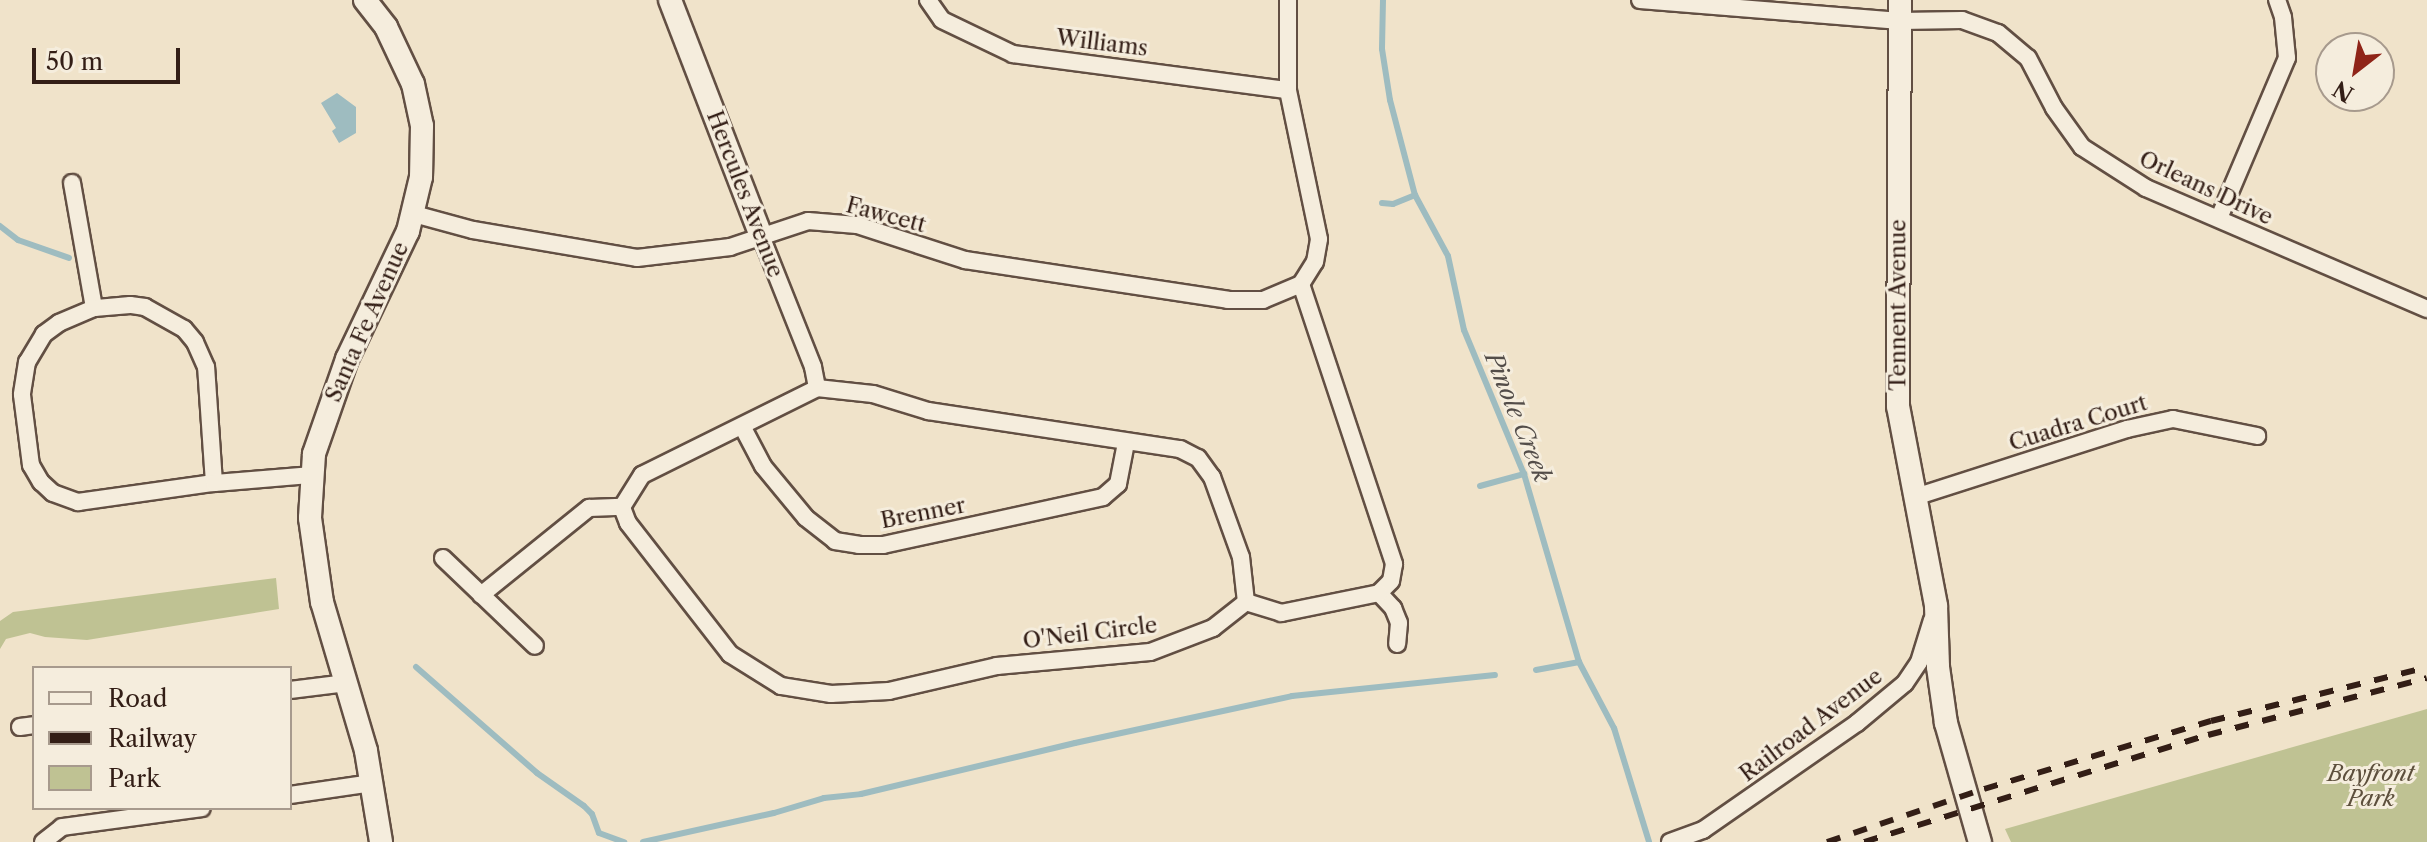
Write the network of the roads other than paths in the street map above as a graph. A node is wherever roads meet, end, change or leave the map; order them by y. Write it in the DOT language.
graph roads {
  1 [pos="365,0"];
  2 [pos="670,0"];
  3 [pos="928,0"];
  4 [pos="1288,0"];
  5 [pos="1640,0"];
  6 [pos="2277,0"];
  7 [pos="1900,10"];
  8 [pos="1288,90"];
  9 [pos="72,183"];
  10 [pos="414,214"];
  11 [pos="2219,218"];
  12 [pos="761,236"];
  13 [pos="1301,284"];
  14 [pos="94,308"];
  15 [pos="2427,309"];
  16 [pos="817,388"];
  17 [pos="742,426"];
  18 [pos="2257,436"];
  19 [pos="1126,443"];
  20 [pos="311,475"];
  21 [pos="214,483"];
  22 [pos="1915,497"];
  23 [pos="622,507"];
  24 [pos="443,558"];
  25 [pos="1379,593"];
  26 [pos="481,595"];
  27 [pos="1246,602"];
  28 [pos="1936,606"];
  29 [pos="1397,644"];
  30 [pos="535,646"];
  31 [pos="347,683"];
  32 [pos="292,690"];
  33 [pos="372,783"];
  34 [pos="292,795"];
  35 [pos="187,810"];
  36 [pos="43,841"];
  37 [pos="381,842"];
  38 [pos="1670,842"];
  39 [pos="1980,842"];
  1 -- 10 [label="street, Santa Fe Avenue"];
  2 -- 12 [label="street, Hercules Avenue"];
  3 -- 8 [label="street, Williams"];
  4 -- 8 [label="street"];
  5 -- 7 [label="street, Orleans Drive"];
  6 -- 11 [label="street"];
  7 -- 11 [label="street, Orleans Drive"];
  7 -- 22 [label="street, Tennent Avenue"];
  8 -- 13 [label="street"];
  9 -- 14 [label="street"];
  10 -- 12 [label="street, Fawcett"];
  10 -- 20 [label="street, Santa Fe Avenue"];
  11 -- 15 [label="street, Orleans Drive"];
  12 -- 13 [label="street, Fawcett"];
  12 -- 16 [label="street, Hercules Avenue"];
  13 -- 25 [label="street"];
  14 -- 21 [label="street"];
  14 -- 21 [label="street"];
  16 -- 17 [label="street"];
  16 -- 19 [label="street"];
  17 -- 19 [label="street, Brenner"];
  17 -- 23 [label="street"];
  18 -- 22 [label="street, Cuadra Court"];
  19 -- 27 [label="street"];
  20 -- 21 [label="street"];
  20 -- 31 [label="street, Santa Fe Avenue"];
  22 -- 28 [label="street, Tennent Avenue"];
  23 -- 26 [label="street"];
  23 -- 27 [label="street, O'Neil Circle"];
  24 -- 26 [label="street"];
  25 -- 27 [label="street"];
  25 -- 29 [label="street"];
  26 -- 30 [label="street"];
  28 -- 38 [label="street, Railroad Avenue"];
  28 -- 39 [label="street, Tennent Avenue"];
  31 -- 32 [label="street"];
  31 -- 33 [label="street, Santa Fe Avenue"];
  33 -- 34 [label="street"];
  33 -- 37 [label="street, Santa Fe Avenue"];
  35 -- 36 [label="street"];
}
